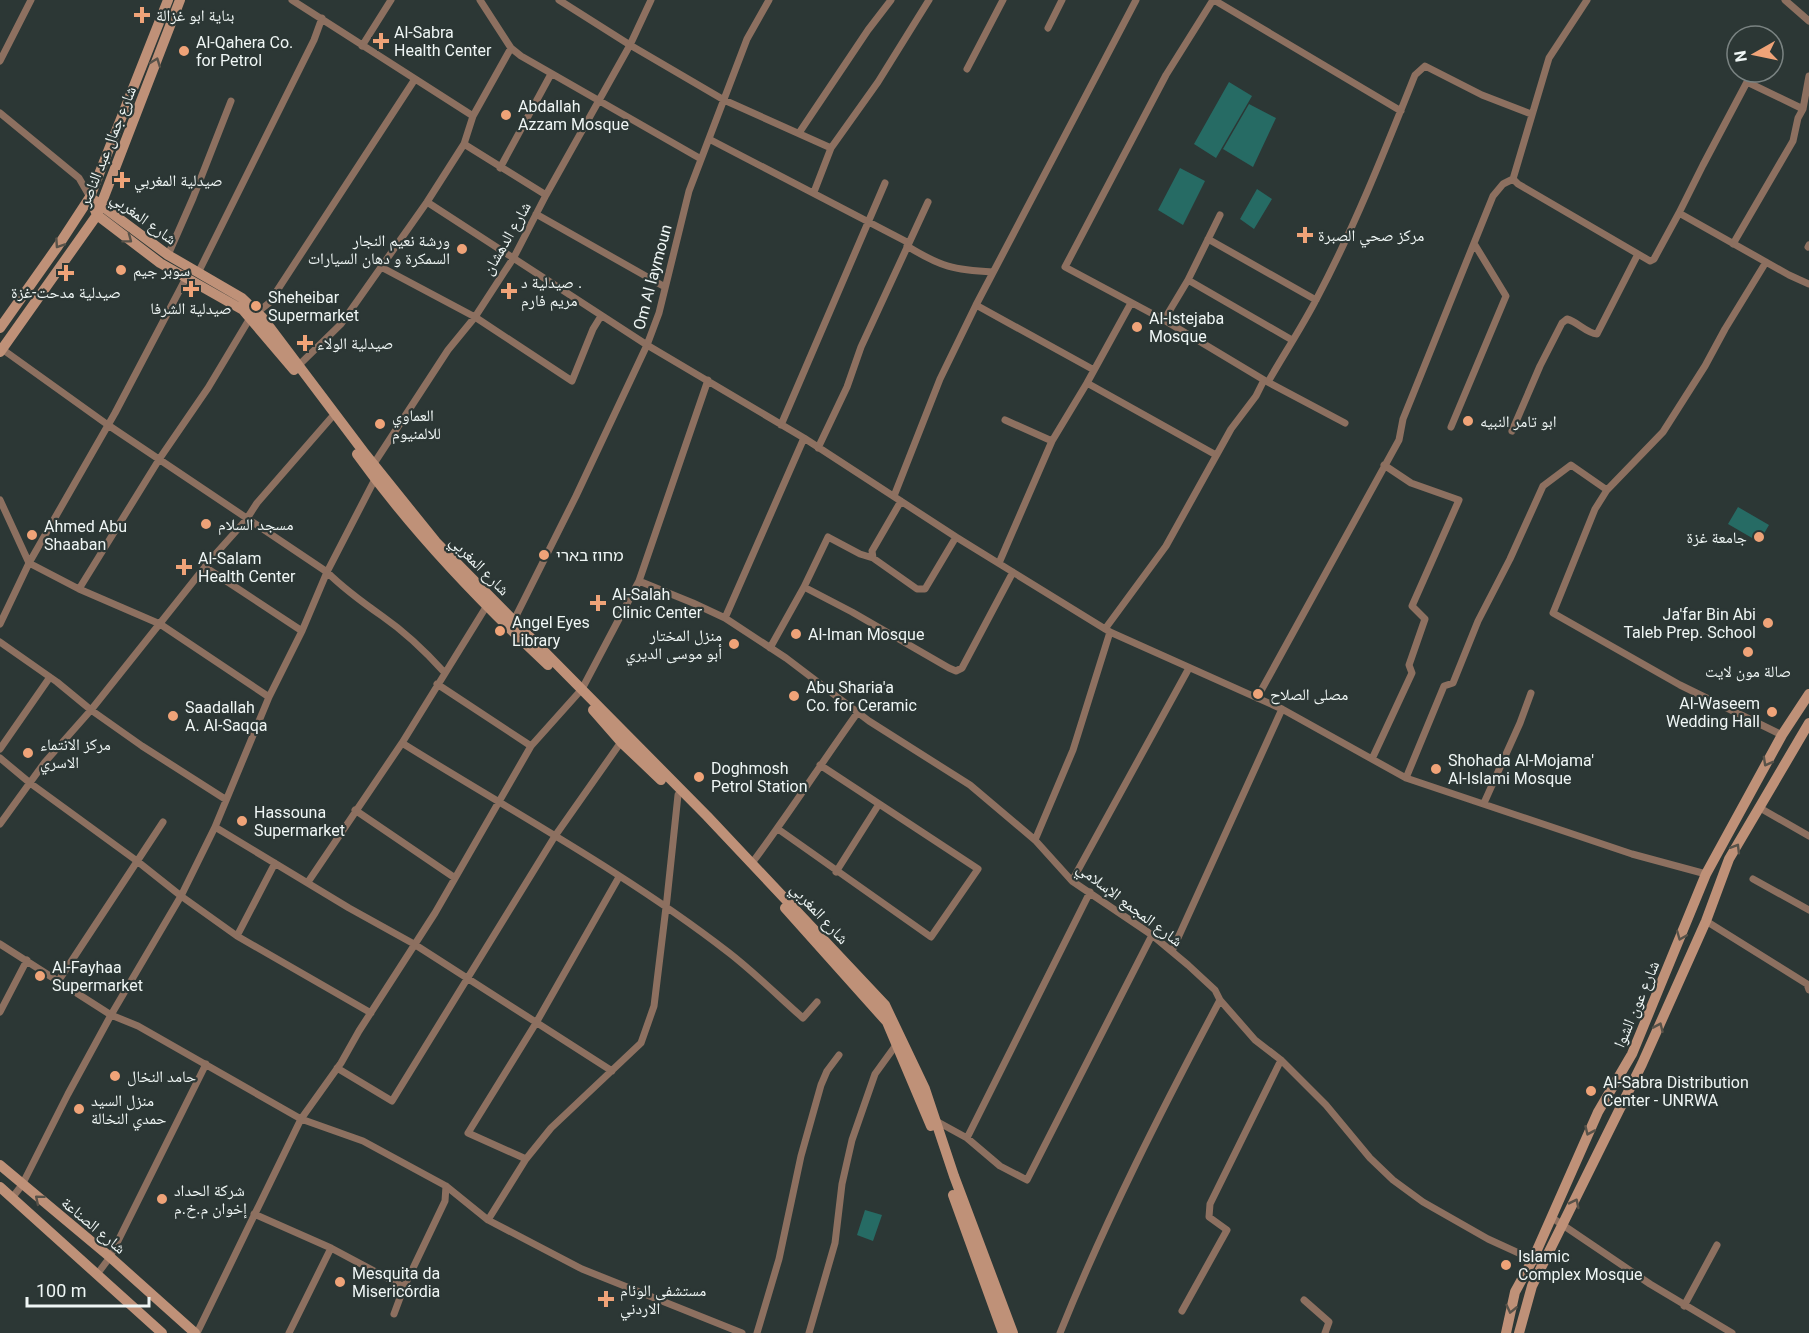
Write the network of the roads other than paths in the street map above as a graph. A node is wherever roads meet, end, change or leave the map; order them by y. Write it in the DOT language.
graph roads {
  1 [pos="31,0"];
  2 [pos="168,0"];
  3 [pos="180,0"];
  4 [pos="292,0"];
  5 [pos="391,0"];
  6 [pos="481,0"];
  7 [pos="559,0"];
  8 [pos="651,0"];
  9 [pos="769,0"];
  10 [pos="891,0"];
  11 [pos="929,0"];
  12 [pos="1004,0"];
  13 [pos="1062,0"];
  14 [pos="1136,0"];
  15 [pos="1214,0"];
  16 [pos="1587,0"];
  17 [pos="1785,0"];
  18 [pos="322,18"];
  19 [pos="1809,21"];
  20 [pos="1048,28"];
  21 [pos="630,45"];
  22 [pos="362,46"];
  23 [pos="511,48"];
  24 [pos="0,61"];
  25 [pos="967,69"];
  26 [pos="551,74"];
  27 [pos="1809,76"];
  28 [pos="415,79"];
  29 [pos="724,100"];
  30 [pos="231,101"];
  31 [pos="598,101"];
  32 [pos="1803,109"];
  33 [pos="1401,111"];
  34 [pos="0,113"];
  35 [pos="1531,114"];
  36 [pos="473,116"];
  37 [pos="799,133"];
  38 [pos="709,139"];
  39 [pos="464,144"];
  40 [pos="831,148"];
  41 [pos="701,159"];
  42 [pos="500,168"];
  43 [pos="1513,179"];
  44 [pos="885,183"];
  45 [pos="814,192"];
  46 [pos="546,195"];
  47 [pos="90,197"];
  48 [pos="427,202"];
  49 [pos="928,202"];
  50 [pos="98,210"];
  51 [pos="1679,213"];
  52 [pos="536,214"];
  53 [pos="1220,215"];
  54 [pos="869,222"];
  55 [pos="1208,239"];
  56 [pos="1732,243"];
  57 [pos="908,244"];
  58 [pos="1475,245"];
  59 [pos="1638,254"];
  60 [pos="168,255"];
  61 [pos="513,257"];
  62 [pos="1766,262"];
  63 [pos="381,267"];
  64 [pos="993,272"];
  65 [pos="198,273"];
  66 [pos="186,278"];
  67 [pos="1188,280"];
  68 [pos="1809,284"];
  69 [pos="665,287"];
  70 [pos="1316,300"];
  71 [pos="1131,303"];
  72 [pos="976,304"];
  73 [pos="254,315"];
  74 [pos="475,316"];
  75 [pos="601,316"];
  76 [pos="1164,320"];
  77 [pos="0,328"];
  78 [pos="1292,340"];
  79 [pos="647,345"];
  80 [pos="1,350"];
  81 [pos="299,365"];
  82 [pos="1094,370"];
  83 [pos="708,380"];
  84 [pos="1266,381"];
  85 [pos="1087,383"];
  86 [pos="331,418"];
  87 [pos="1005,420"];
  88 [pos="1346,423"];
  89 [pos="108,425"];
  90 [pos="781,425"];
  91 [pos="1451,427"];
  92 [pos="1512,431"];
  93 [pos="804,438"];
  94 [pos="1052,441"];
  95 [pos="818,448"];
  96 [pos="1216,455"];
  97 [pos="160,458"];
  98 [pos="373,463"];
  99 [pos="1384,465"];
  100 [pos="375,479"];
  101 [pos="1607,490"];
  102 [pos="894,496"];
  103 [pos="0,500"];
  104 [pos="901,501"];
  105 [pos="246,520"];
  106 [pos="956,537"];
  107 [pos="873,558"];
  108 [pos="29,563"];
  109 [pos="999,563"];
  110 [pos="206,567"];
  111 [pos="327,572"];
  112 [pos="1013,572"];
  113 [pos="639,581"];
  114 [pos="804,587"];
  115 [pos="79,589"];
  116 [pos="486,607"];
  117 [pos="725,618"];
  118 [pos="514,620"];
  119 [pos="0,624"];
  120 [pos="160,624"];
  121 [pos="302,631"];
  122 [pos="1107,631"];
  123 [pos="0,642"];
  124 [pos="770,648"];
  125 [pos="1189,668"];
  126 [pos="444,672"];
  127 [pos="50,677"];
  128 [pos="437,684"];
  129 [pos="580,691"];
  130 [pos="1531,693"];
  131 [pos="1809,694"];
  132 [pos="269,697"];
  133 [pos="1257,699"];
  134 [pos="1282,709"];
  135 [pos="91,710"];
  136 [pos="858,712"];
  137 [pos="1809,723"];
  138 [pos="1782,735"];
  139 [pos="621,742"];
  140 [pos="402,743"];
  141 [pos="531,746"];
  142 [pos="0,749"];
  143 [pos="0,758"];
  144 [pos="1372,759"];
  145 [pos="820,765"];
  146 [pos="1406,778"];
  147 [pos="30,783"];
  148 [pos="678,795"];
  149 [pos="225,800"];
  150 [pos="497,802"];
  151 [pos="1484,803"];
  152 [pos="879,804"];
  153 [pos="1760,808"];
  154 [pos="355,810"];
  155 [pos="163,822"];
  156 [pos="0,824"];
  157 [pos="214,827"];
  158 [pos="778,829"];
  159 [pos="555,836"];
  160 [pos="1809,836"];
  161 [pos="1035,840"];
  162 [pos="137,861"];
  163 [pos="275,863"];
  164 [pos="752,863"];
  165 [pos="837,872"];
  166 [pos="1706,874"];
  167 [pos="619,877"];
  168 [pos="455,878"];
  169 [pos="1753,879"];
  170 [pos="1072,881"];
  171 [pos="308,882"];
  172 [pos="1090,891"];
  173 [pos="181,896"];
  174 [pos="666,908"];
  175 [pos="1809,910"];
  176 [pos="1706,921"];
  177 [pos="1152,935"];
  178 [pos="237,936"];
  179 [pos="0,944"];
  180 [pos="414,944"];
  181 [pos="1172,951"];
  182 [pos="27,960"];
  183 [pos="467,977"];
  184 [pos="59,980"];
  185 [pos="1809,990"];
  186 [pos="1221,1000"];
  187 [pos="817,1002"];
  188 [pos="0,1012"];
  189 [pos="371,1013"];
  190 [pos="111,1015"];
  191 [pos="536,1023"];
  192 [pos="896,1045"];
  193 [pos="839,1055"];
  194 [pos="1281,1060"];
  195 [pos="206,1064"];
  196 [pos="338,1068"];
  197 [pos="612,1071"];
  198 [pos="301,1119"];
  199 [pos="936,1121"];
  200 [pos="967,1138"];
  201 [pos="526,1159"];
  202 [pos="0,1165"];
  203 [pos="22,1185"];
  204 [pos="0,1186"];
  205 [pos="446,1186"];
  206 [pos="12,1198"];
  207 [pos="255,1214"];
  208 [pos="1551,1217"];
  209 [pos="488,1220"];
  210 [pos="1564,1226"];
  211 [pos="1717,1245"];
  212 [pos="331,1248"];
  213 [pos="110,1257"];
  214 [pos="1533,1259"];
  215 [pos="1544,1264"];
  216 [pos="98,1273"];
  217 [pos="404,1287"];
  218 [pos="1304,1300"];
  219 [pos="1684,1305"];
  220 [pos="1182,1311"];
  221 [pos="394,1314"];
  222 [pos="162,1333"];
  223 [pos="196,1333"];
  224 [pos="289,1333"];
  225 [pos="742,1333"];
  226 [pos="757,1333"];
  227 [pos="809,1333"];
  228 [pos="1004,1333"];
  229 [pos="1013,1333"];
  230 [pos="1060,1333"];
  231 [pos="1325,1333"];
  232 [pos="1506,1333"];
  233 [pos="1519,1333"];
  234 [pos="1732,1333"];
  1 -- 24 [label="street"];
  2 -- 47 [label="main road, شارع جمال عبد الناصر"];
  50 -- 3 [label="main road, شارع جمال عبد الناصر, one-way"];
  4 -- 18 [label="street"];
  5 -- 22 [label="street"];
  6 -- 23 [label="street"];
  7 -- 21 [label="street"];
  8 -- 21 [label="street, شارع الدهشان"];
  9 -- 29 [label="street, Om Al laymoun"];
  10 -- 37 [label="street"];
  11 -- 40 [label="street"];
  12 -- 25 [label="street"];
  13 -- 20 [label="street"];
  14 -- 64 [label="street"];
  15 -- 33 [label="street"];
  15 -- 71 [label="street"];
  16 -- 35 [label="street"];
  17 -- 19 [label="street"];
  18 -- 22 [label="street"];
  18 -- 65 [label="street"];
  21 -- 29 [label="street"];
  21 -- 31 [label="street, شارع الدهشان"];
  22 -- 28 [label="street"];
  23 -- 26 [label="street"];
  23 -- 36 [label="street"];
  26 -- 31 [label="street"];
  26 -- 42 [label="street"];
  27 -- 32 [label="street"];
  28 -- 36 [label="street"];
  28 -- 73 [label="street"];
  29 -- 37 [label="street"];
  29 -- 38 [label="street, Om Al laymoun"];
  30 -- 60 [label="street"];
  31 -- 41 [label="street"];
  31 -- 46 [label="street, شارع الدهشان"];
  32 -- 51 [label="street"];
  32 -- 56 [label="street"];
  33 -- 35 [label="street"];
  33 -- 70 [label="street"];
  34 -- 47 [label="street"];
  35 -- 43 [label="street"];
  36 -- 39 [label="street"];
  37 -- 40 [label="street"];
  38 -- 41 [label="street, Om Al laymoun"];
  38 -- 45 [label="street"];
  39 -- 42 [label="street"];
  39 -- 48 [label="street"];
  40 -- 45 [label="street"];
  41 -- 69 [label="street, Om Al laymoun"];
  42 -- 46 [label="street"];
  43 -- 58 [label="street"];
  43 -- 59 [label="street"];
  44 -- 54 [label="street"];
  45 -- 54 [label="street"];
  46 -- 52 [label="street, شارع الدهشان"];
  47 -- 50 [label="main road, شارع المغربي"];
  47 -- 77 [label="main road, شارع جمال عبد الناصر, one-way"];
  48 -- 61 [label="street"];
  48 -- 63 [label="street"];
  49 -- 57 [label="street"];
  50 -- 60 [label="main road, شارع المغربي"];
  50 -- 66 [label="main road, شارع المغربي, one-way"];
  50 -- 80 [label="main road, شارع جمال عبد الناصر"];
  51 -- 56 [label="street"];
  51 -- 59 [label="street"];
  52 -- 61 [label="street, شارع الدهشان"];
  52 -- 69 [label="street"];
  53 -- 55 [label="street"];
  54 -- 57 [label="street"];
  54 -- 90 [label="street"];
  55 -- 67 [label="street"];
  55 -- 70 [label="street"];
  56 -- 62 [label="street"];
  57 -- 64 [label="street"];
  57 -- 95 [label="street"];
  58 -- 91 [label="street"];
  58 -- 99 [label="street"];
  59 -- 92 [label="street"];
  60 -- 65 [label="main road, شارع المغربي"];
  61 -- 74 [label="street, شارع الدهشان"];
  61 -- 75 [label="street"];
  62 -- 68 [label="street"];
  62 -- 101 [label="street"];
  63 -- 74 [label="street"];
  63 -- 81 [label="street"];
  64 -- 72 [label="street"];
  65 -- 73 [label="main road, شارع المغربي"];
  66 -- 73 [label="main road, شارع المغربي"];
  66 -- 89 [label="street"];
  67 -- 76 [label="street"];
  67 -- 78 [label="street"];
  69 -- 79 [label="street, Om Al laymoun"];
  70 -- 78 [label="street"];
  71 -- 76 [label="street"];
  71 -- 82 [label="street"];
  72 -- 82 [label="street"];
  72 -- 102 [label="street"];
  73 -- 81 [label="main road, شارع المغربي"];
  73 -- 86 [label="main road, شارع المغربي"];
  73 -- 97 [label="street"];
  74 -- 75 [label="street"];
  74 -- 98 [label="street, شارع الدهشان"];
  75 -- 79 [label="street"];
  76 -- 84 [label="street"];
  78 -- 84 [label="street"];
  79 -- 83 [label="street"];
  79 -- 118 [label="street, Om Al laymoun"];
  80 -- 89 [label="street"];
  81 -- 98 [label="main road, شارع المغربي"];
  82 -- 85 [label="street"];
  83 -- 90 [label="street"];
  83 -- 113 [label="street"];
  84 -- 88 [label="street"];
  84 -- 96 [label="street"];
  85 -- 94 [label="street"];
  85 -- 96 [label="street"];
  86 -- 100 [label="main road, شارع المغربي"];
  86 -- 105 [label="street"];
  87 -- 94 [label="street"];
  89 -- 97 [label="street"];
  89 -- 108 [label="street"];
  90 -- 93 [label="street"];
  93 -- 95 [label="street"];
  93 -- 117 [label="street"];
  94 -- 109 [label="street"];
  95 -- 102 [label="street"];
  96 -- 122 [label="street"];
  97 -- 105 [label="street"];
  97 -- 115 [label="street"];
  98 -- 100 [label="street"];
  98 -- 118 [label="main road, شارع المغربي"];
  99 -- 133 [label="street"];
  99 -- 144 [label="street"];
  100 -- 111 [label="street"];
  100 -- 116 [label="main road, شارع المغربي"];
  101 -- 138 [label="street"];
  101 -- 146 [label="street"];
  102 -- 104 [label="street"];
  103 -- 108 [label="street"];
  104 -- 106 [label="street"];
  104 -- 107 [label="street"];
  105 -- 110 [label="street"];
  105 -- 111 [label="street"];
  106 -- 107 [label="street"];
  106 -- 109 [label="street"];
  107 -- 114 [label="street"];
  108 -- 115 [label="street"];
  108 -- 119 [label="street"];
  109 -- 112 [label="street"];
  110 -- 120 [label="street"];
  110 -- 121 [label="street"];
  111 -- 121 [label="street"];
  111 -- 126 [label="street"];
  112 -- 114 [label="street"];
  112 -- 122 [label="street"];
  113 -- 117 [label="street, شارع المجمع الإسلامي"];
  113 -- 129 [label="street"];
  114 -- 124 [label="street"];
  115 -- 120 [label="street"];
  116 -- 126 [label="street"];
  116 -- 129 [label="main road, شارع المغربي"];
  117 -- 124 [label="street, شارع المجمع الإسلامي"];
  118 -- 129 [label="main road, شارع المغربي"];
  120 -- 132 [label="street"];
  120 -- 135 [label="street"];
  121 -- 132 [label="street"];
  122 -- 125 [label="street"];
  122 -- 161 [label="street"];
  123 -- 127 [label="street"];
  124 -- 136 [label="street, شارع المجمع الإسلامي"];
  125 -- 133 [label="street"];
  125 -- 170 [label="street"];
  126 -- 128 [label="street"];
  127 -- 135 [label="street"];
  127 -- 142 [label="street"];
  128 -- 140 [label="street"];
  128 -- 141 [label="street"];
  129 -- 139 [label="main road, شارع المغربي"];
  129 -- 141 [label="street"];
  129 -- 164 [label="main road, شارع المغربي"];
  130 -- 151 [label="street"];
  131 -- 138 [label="main road, شارع عون الشوا"];
  132 -- 149 [label="street"];
  133 -- 134 [label="street"];
  134 -- 144 [label="street"];
  134 -- 181 [label="street"];
  135 -- 147 [label="street"];
  135 -- 149 [label="street"];
  136 -- 145 [label="street"];
  136 -- 161 [label="street, شارع المجمع الإسلامي"];
  137 -- 153 [label="main road, شارع عون الشوا"];
  138 -- 166 [label="main road, شارع عون الشوا, one-way"];
  139 -- 148 [label="main road, شارع المغربي"];
  139 -- 159 [label="street"];
  140 -- 150 [label="street"];
  140 -- 154 [label="street"];
  141 -- 150 [label="street"];
  143 -- 147 [label="street"];
  144 -- 146 [label="street"];
  145 -- 152 [label="street"];
  145 -- 158 [label="street"];
  146 -- 151 [label="street"];
  147 -- 156 [label="street"];
  147 -- 162 [label="street"];
  148 -- 174 [label="street"];
  148 -- 192 [label="main road, شارع المغربي"];
  149 -- 157 [label="street"];
  150 -- 159 [label="street"];
  150 -- 168 [label="street"];
  151 -- 166 [label="street"];
  152 -- 165 [label="street"];
  152 -- 165 [label="street"];
  153 -- 160 [label="street"];
  176 -- 153 [label="main road, شارع عون الشوا, one-way"];
  154 -- 168 [label="street"];
  154 -- 171 [label="street"];
  155 -- 162 [label="street"];
  157 -- 163 [label="street"];
  157 -- 173 [label="street"];
  158 -- 164 [label="street"];
  158 -- 165 [label="street"];
  159 -- 167 [label="street"];
  159 -- 183 [label="street"];
  161 -- 170 [label="street, شارع المجمع الإسلامي"];
  162 -- 173 [label="street"];
  162 -- 184 [label="street"];
  163 -- 171 [label="street"];
  163 -- 178 [label="street"];
  164 -- 199 [label="main road, شارع المغربي"];
  166 -- 208 [label="main road, شارع عون الشوا, one-way"];
  167 -- 174 [label="street"];
  167 -- 191 [label="street"];
  168 -- 180 [label="street"];
  169 -- 175 [label="street"];
  170 -- 172 [label="street, شارع المجمع الإسلامي"];
  171 -- 180 [label="street"];
  172 -- 177 [label="street, شارع المجمع الإسلامي"];
  172 -- 200 [label="street"];
  173 -- 178 [label="street"];
  173 -- 190 [label="street"];
  174 -- 187 [label="street"];
  174 -- 197 [label="street"];
  176 -- 185 [label="street"];
  210 -- 176 [label="main road, شارع عون الشوا, one-way"];
  177 -- 181 [label="street, شارع المجمع الإسلامي"];
  177 -- 200 [label="street"];
  178 -- 189 [label="street"];
  179 -- 182 [label="street"];
  180 -- 183 [label="street"];
  180 -- 189 [label="street"];
  181 -- 186 [label="street, شارع المجمع الإسلامي"];
  182 -- 184 [label="street"];
  182 -- 188 [label="street"];
  183 -- 191 [label="street"];
  183 -- 196 [label="street"];
  184 -- 190 [label="street"];
  186 -- 194 [label="street, شارع المجمع الإسلامي"];
  186 -- 230 [label="street"];
  189 -- 196 [label="street"];
  190 -- 195 [label="street"];
  190 -- 203 [label="street"];
  191 -- 197 [label="street"];
  191 -- 201 [label="street"];
  192 -- 227 [label="street"];
  192 -- 228 [label="main road, شارع المغربي"];
  193 -- 226 [label="street"];
  194 -- 214 [label="street, شارع المجمع الإسلامي"];
  194 -- 220 [label="street"];
  195 -- 198 [label="street"];
  195 -- 213 [label="street"];
  196 -- 198 [label="street"];
  197 -- 201 [label="street"];
  198 -- 205 [label="street"];
  198 -- 207 [label="street"];
  199 -- 200 [label="street"];
  199 -- 229 [label="main road, شارع المغربي"];
  201 -- 209 [label="street"];
  202 -- 203 [label="main road, شارع الصناعة"];
  203 -- 206 [label="street"];
  213 -- 203 [label="main road, شارع الصناعة, one-way"];
  204 -- 206 [label="main road, شارع الصناعة"];
  205 -- 209 [label="street"];
  205 -- 217 [label="street"];
  206 -- 216 [label="main road, شارع الصناعة"];
  207 -- 212 [label="street"];
  207 -- 223 [label="street"];
  208 -- 210 [label="street"];
  208 -- 214 [label="main road, شارع عون الشوا"];
  209 -- 225 [label="street"];
  210 -- 215 [label="main road, شارع عون الشوا"];
  210 -- 219 [label="street"];
  211 -- 219 [label="street"];
  212 -- 217 [label="street"];
  212 -- 224 [label="street"];
  213 -- 216 [label="street"];
  213 -- 223 [label="main road, شارع الصناعة"];
  214 -- 215 [label="street, شارع المجمع الإسلامي"];
  214 -- 232 [label="main road, شارع عون الشوا, one-way"];
  215 -- 233 [label="main road, شارع عون الشوا"];
  216 -- 222 [label="main road, شارع الصناعة"];
  217 -- 221 [label="street"];
  218 -- 231 [label="street"];
  219 -- 234 [label="street"];
}
